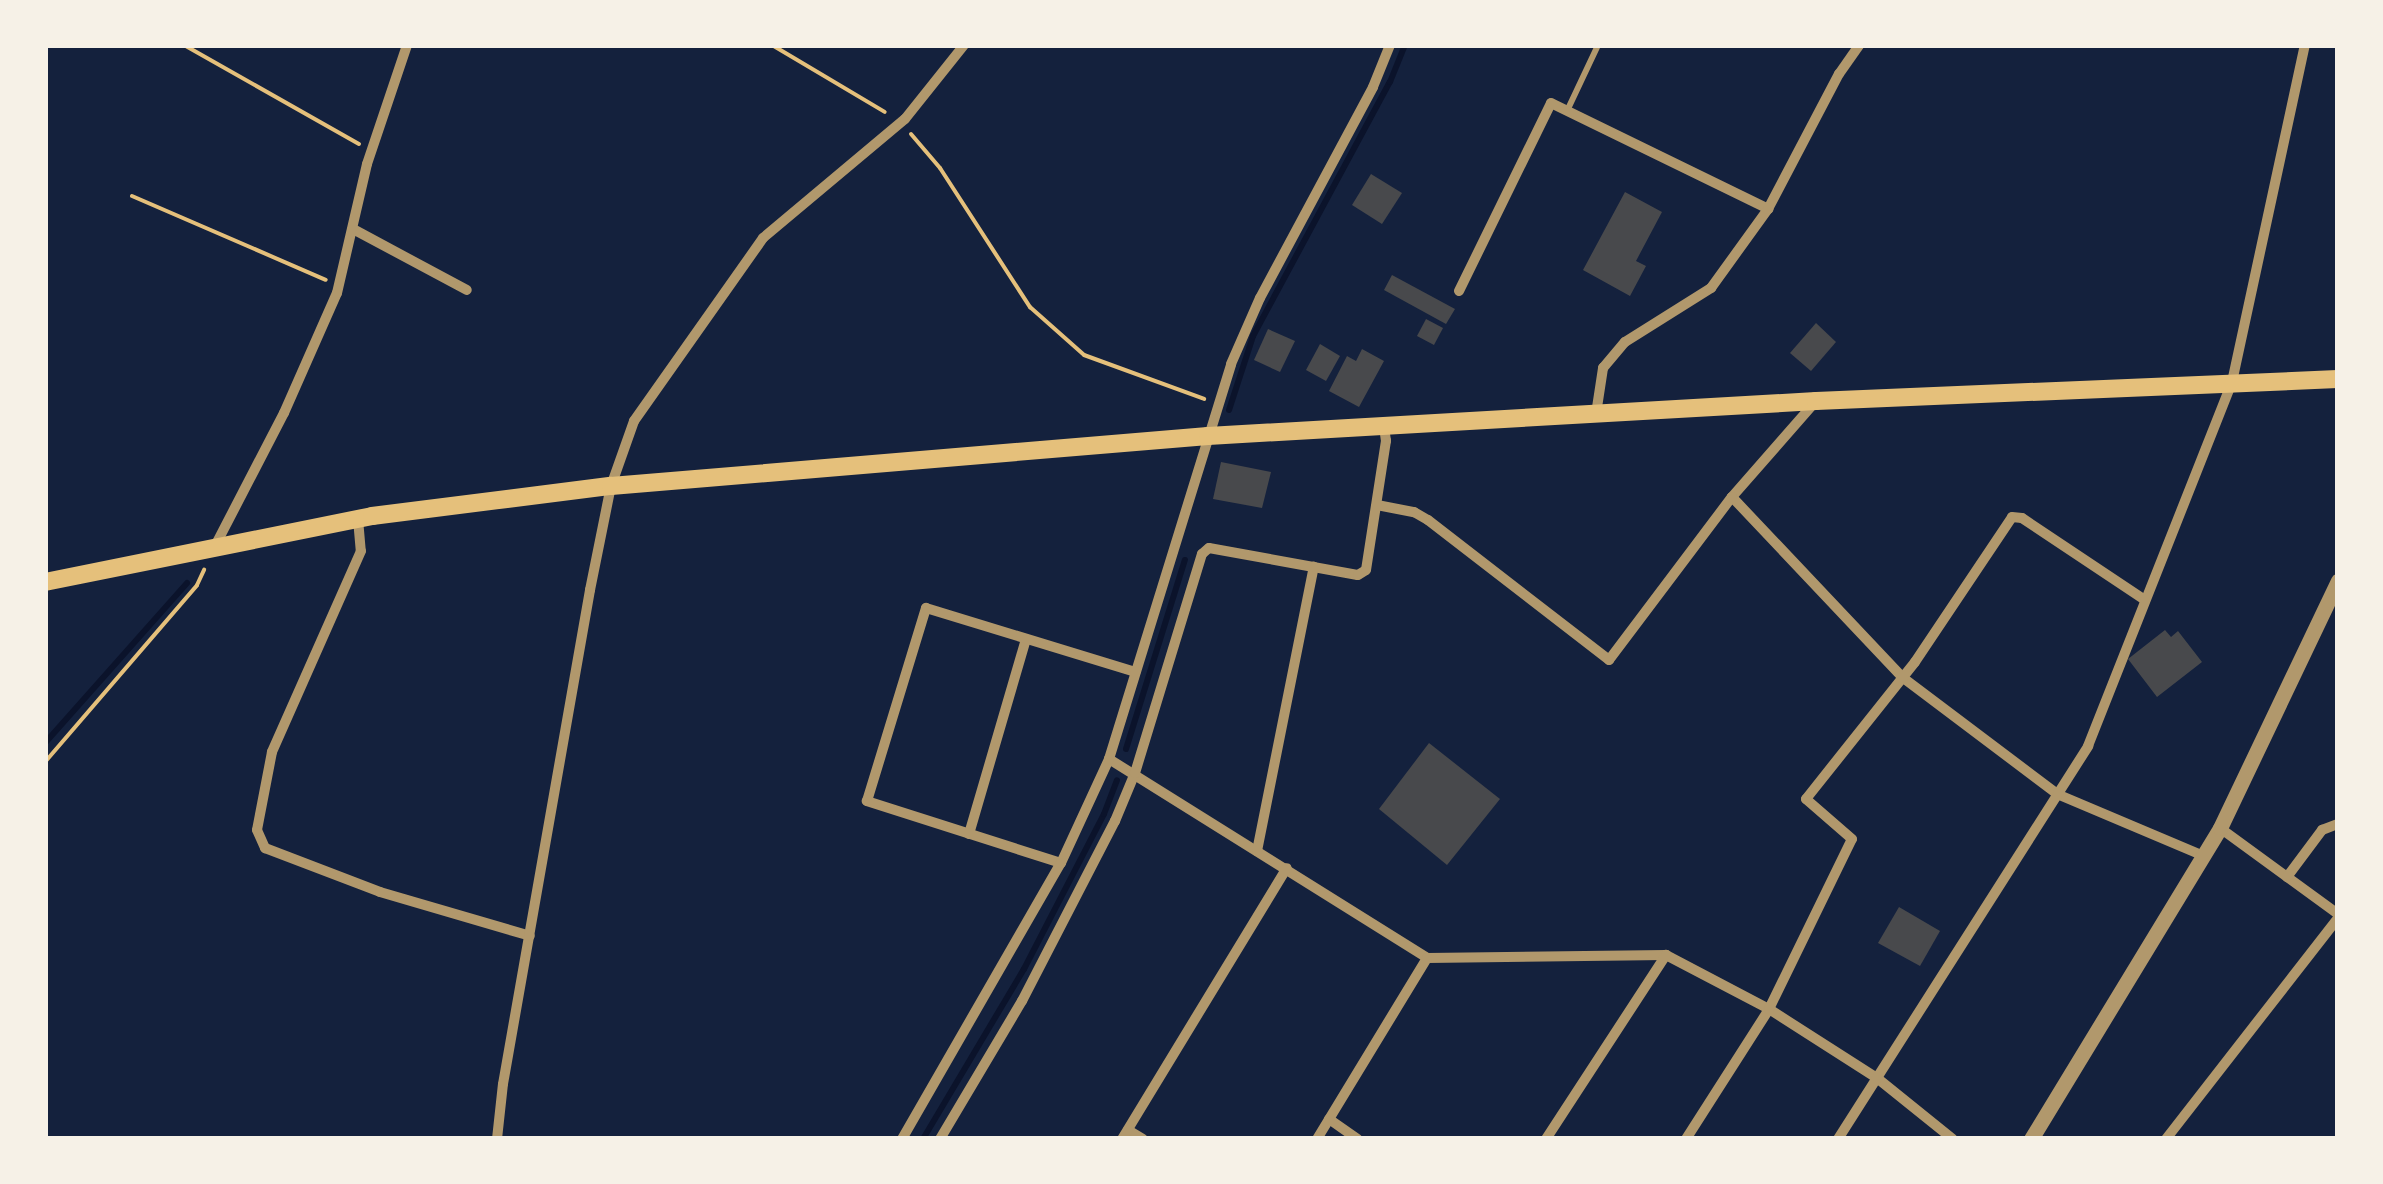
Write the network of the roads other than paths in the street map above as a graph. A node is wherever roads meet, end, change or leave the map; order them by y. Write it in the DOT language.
graph roads {
  1 [pos="407,45"];
  2 [pos="964,45"];
  3 [pos="1390,45"];
  4 [pos="1598,45"];
  5 [pos="1859,45"];
  6 [pos="2305,45"];
  7 [pos="1567,111"];
  8 [pos="1768,208"];
  9 [pos="353,229"];
  10 [pos="468,290"];
  11 [pos="1458,291"];
  12 [pos="2338,379"];
  13 [pos="2232,382"];
  14 [pos="1816,401"];
  15 [pos="1596,414"];
  16 [pos="1384,426"];
  17 [pos="1208,436"];
  18 [pos="611,486"];
  19 [pos="1732,497"];
  20 [pos="1377,505"];
  21 [pos="358,519"];
  22 [pos="214,548"];
  23 [pos="1314,567"];
  24 [pos="2338,581"];
  25 [pos="45,582"];
  26 [pos="2145,600"];
  27 [pos="2333,609"];
  28 [pos="1026,639"];
  29 [pos="1135,672"];
  30 [pos="1902,677"];
  31 [pos="1108,759"];
  32 [pos="1135,773"];
  33 [pos="2057,794"];
  34 [pos="2338,824"];
  35 [pos="2220,828"];
  36 [pos="969,834"];
  37 [pos="1256,851"];
  38 [pos="2204,856"];
  39 [pos="1061,863"];
  40 [pos="1287,868"];
  41 [pos="2287,877"];
  42 [pos="2338,916"];
  43 [pos="530,936"];
  44 [pos="1666,955"];
  45 [pos="1427,958"];
  46 [pos="1769,1009"];
  47 [pos="1877,1078"];
  48 [pos="1329,1119"];
  49 [pos="1125,1134"];
  50 [pos="497,1139"];
  51 [pos="902,1139"];
  52 [pos="940,1139"];
  53 [pos="1143,1139"];
  54 [pos="1317,1139"];
  55 [pos="1358,1139"];
  56 [pos="1546,1139"];
  57 [pos="1686,1139"];
  58 [pos="1838,1139"];
  59 [pos="1954,1139"];
  60 [pos="2031,1139"];
  61 [pos="2166,1139"];
  1 -- 9 [label="street"];
  2 -- 18 [label="street"];
  3 -- 17 [label="street"];
  4 -- 7 [label="lane"];
  5 -- 8 [label="street"];
  6 -- 13 [label="street"];
  7 -- 8 [label="street"];
  7 -- 11 [label="street"];
  8 -- 15 [label="street"];
  9 -- 10 [label="street"];
  9 -- 22 [label="street"];
  12 -- 13 [label="main road"];
  13 -- 14 [label="main road"];
  13 -- 26 [label="street"];
  14 -- 15 [label="main road"];
  14 -- 19 [label="street"];
  15 -- 16 [label="main road"];
  16 -- 17 [label="main road"];
  16 -- 20 [label="street"];
  17 -- 18 [label="main road"];
  17 -- 29 [label="street"];
  18 -- 21 [label="main road"];
  18 -- 43 [label="street"];
  19 -- 20 [label="street"];
  19 -- 30 [label="street"];
  20 -- 23 [label="street"];
  21 -- 22 [label="main road"];
  21 -- 43 [label="street"];
  22 -- 25 [label="main road"];
  23 -- 32 [label="street"];
  23 -- 37 [label="street"];
  24 -- 27 [label="street"];
  26 -- 30 [label="street"];
  26 -- 33 [label="street"];
  27 -- 35 [label="street"];
  28 -- 29 [label="street"];
  28 -- 36 [label="street"];
  28 -- 36 [label="street"];
  29 -- 31 [label="street"];
  30 -- 33 [label="street"];
  30 -- 46 [label="street"];
  31 -- 32 [label="street"];
  31 -- 39 [label="street"];
  32 -- 37 [label="street"];
  32 -- 52 [label="street"];
  33 -- 38 [label="street"];
  33 -- 47 [label="street"];
  34 -- 41 [label="street"];
  35 -- 38 [label="street"];
  35 -- 41 [label="street"];
  36 -- 39 [label="street"];
  37 -- 40 [label="street"];
  38 -- 60 [label="street"];
  39 -- 51 [label="street"];
  40 -- 45 [label="street"];
  40 -- 49 [label="street"];
  41 -- 42 [label="street"];
  42 -- 61 [label="street"];
  43 -- 50 [label="street"];
  44 -- 45 [label="street"];
  44 -- 46 [label="street"];
  44 -- 56 [label="street"];
  45 -- 48 [label="street"];
  46 -- 47 [label="street"];
  46 -- 57 [label="street"];
  47 -- 58 [label="street"];
  47 -- 59 [label="street"];
  48 -- 54 [label="street"];
  48 -- 55 [label="street"];
  49 -- 53 [label="street"];
}
